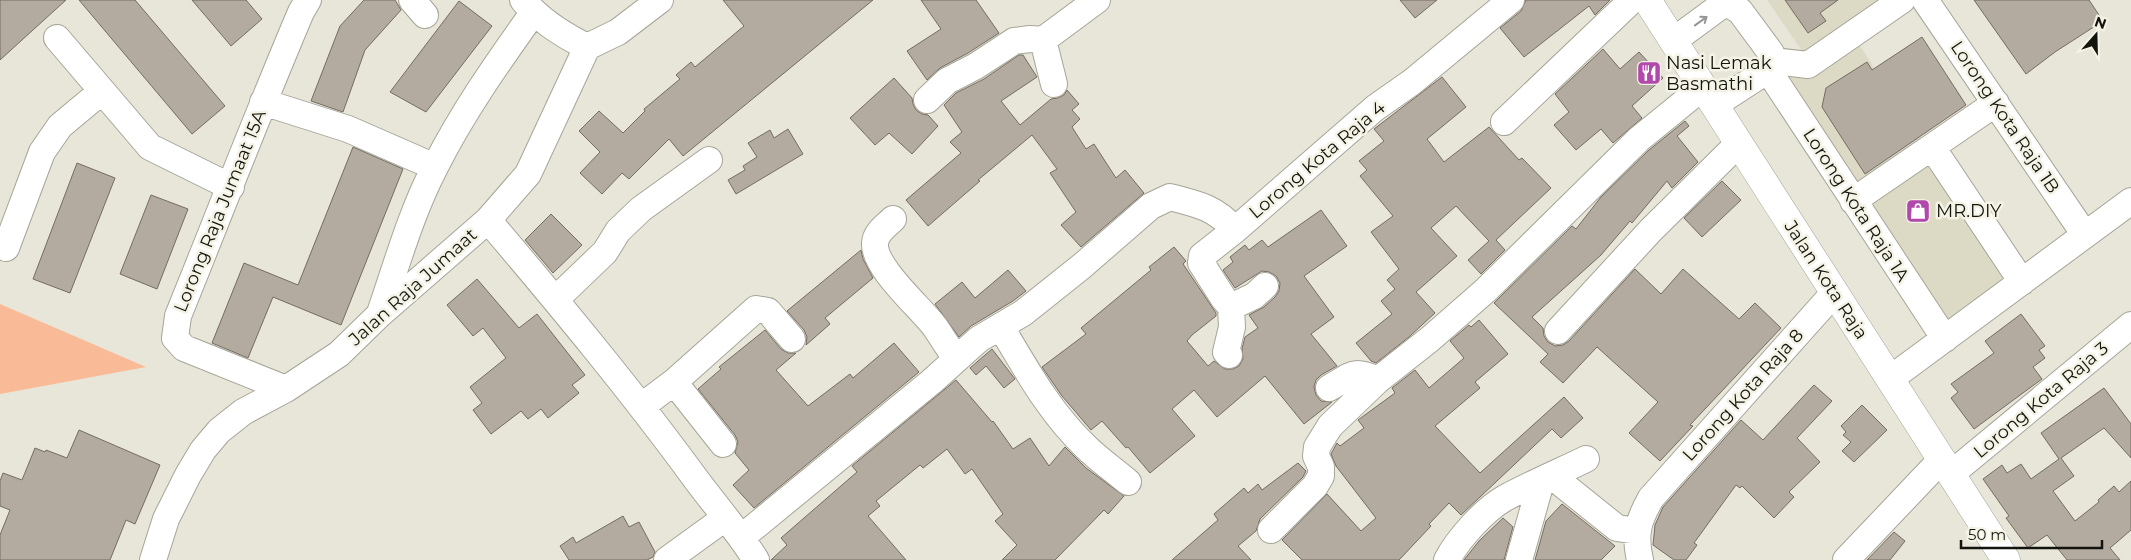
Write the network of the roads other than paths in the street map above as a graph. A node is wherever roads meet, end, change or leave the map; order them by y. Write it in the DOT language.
graph roads {
  1 [pos="660,0"];
  2 [pos="1097,0"];
  3 [pos="1512,0"];
  4 [pos="1632,0"];
  5 [pos="1647,0"];
  6 [pos="1902,0"];
  7 [pos="1925,0"];
  8 [pos="1730,2"];
  9 [pos="300,4"];
  10 [pos="528,6"];
  11 [pos="57,38"];
  12 [pos="1043,40"];
  13 [pos="1673,41"];
  14 [pos="587,47"];
  15 [pos="1771,65"];
  16 [pos="1054,84"];
  17 [pos="102,91"];
  18 [pos="1708,96"];
  19 [pos="926,100"];
  20 [pos="263,102"];
  21 [pos="1996,104"];
  22 [pos="1504,122"];
  23 [pos="1738,144"];
  24 [pos="1932,147"];
  25 [pos="709,160"];
  26 [pos="435,167"];
  27 [pos="231,187"];
  28 [pos="2131,200"];
  29 [pos="1853,201"];
  30 [pos="894,219"];
  31 [pos="488,220"];
  32 [pos="1235,230"];
  33 [pos="2085,235"];
  34 [pos="6,248"];
  35 [pos="2022,282"];
  36 [pos="1265,286"];
  37 [pos="556,288"];
  38 [pos="1834,292"];
  39 [pos="1231,307"];
  40 [pos="379,315"];
  41 [pos="2131,325"];
  42 [pos="1001,327"];
  43 [pos="1558,331"];
  44 [pos="792,339"];
  45 [pos="1945,339"];
  46 [pos="1229,355"];
  47 [pos="956,358"];
  48 [pos="1890,379"];
  49 [pos="1378,380"];
  50 [pos="1328,388"];
  51 [pos="286,389"];
  52 [pos="657,394"];
  53 [pos="723,444"];
  54 [pos="1586,459"];
  55 [pos="1946,467"];
  56 [pos="1546,479"];
  57 [pos="1128,482"];
  58 [pos="725,518"];
  59 [pos="1271,530"];
  60 [pos="1637,531"];
  61 [pos="742,537"];
  62 [pos="153,560"];
  63 [pos="667,560"];
  64 [pos="756,560"];
  65 [pos="1447,560"];
  66 [pos="1518,560"];
  67 [pos="1640,560"];
  68 [pos="1846,560"];
  69 [pos="2006,560"];
  1 -- 14 [label="street"];
  2 -- 12 [label="street"];
  3 -- 32 [label="street, Lorong Kota Raja 4"];
  4 -- 22 [label="street"];
  5 -- 13 [label="main road, Jalan Kota Raja"];
  6 -- 15 [label="street"];
  7 -- 21 [label="street, Lorong Kota Raja 1B"];
  13 -- 8 [label="street, one-way"];
  8 -- 15 [label="street, Lorong Kota Raja 1A"];
  9 -- 20 [label="street, Lorong Raja Jumaat 15A"];
  10 -- 14 [label="street"];
  10 -- 26 [label="street, Jalan Raja Jumaat"];
  11 -- 17 [label="street"];
  12 -- 16 [label="street"];
  12 -- 19 [label="street"];
  13 -- 18 [label="main road, Jalan Kota Raja"];
  14 -- 31 [label="street, Jalan Raja Jumaat"];
  15 -- 18 [label="street"];
  15 -- 29 [label="street, Lorong Kota Raja 1A"];
  17 -- 27 [label="street"];
  17 -- 34 [label="street"];
  18 -- 23 [label="main road, Jalan Kota Raja"];
  18 -- 49 [label="street"];
  20 -- 26 [label="street"];
  20 -- 27 [label="street, Lorong Raja Jumaat 15A"];
  21 -- 24 [label="street"];
  21 -- 33 [label="street, Lorong Kota Raja 1B"];
  23 -- 38 [label="main road, Jalan Kota Raja"];
  23 -- 43 [label="street"];
  24 -- 29 [label="street"];
  24 -- 35 [label="street"];
  25 -- 37 [label="street"];
  26 -- 40 [label="street, Jalan Raja Jumaat"];
  27 -- 51 [label="street, Lorong Raja Jumaat 15A"];
  28 -- 33 [label="street"];
  29 -- 45 [label="street, Lorong Kota Raja 1A"];
  30 -- 47 [label="street"];
  31 -- 37 [label="street"];
  31 -- 40 [label="street, Jalan Raja Jumaat"];
  32 -- 39 [label="street, Lorong Kota Raja 4"];
  32 -- 42 [label="street"];
  33 -- 35 [label="street"];
  35 -- 45 [label="street"];
  36 -- 39 [label="street"];
  37 -- 52 [label="street"];
  38 -- 48 [label="main road, Jalan Kota Raja"];
  38 -- 60 [label="street, Lorong Kota Raja 8"];
  39 -- 46 [label="street"];
  40 -- 51 [label="street, Jalan Raja Jumaat"];
  41 -- 55 [label="street, Lorong Kota Raja 3"];
  42 -- 47 [label="street"];
  42 -- 57 [label="street"];
  44 -- 52 [label="street"];
  45 -- 48 [label="street"];
  47 -- 61 [label="street"];
  48 -- 55 [label="main road, Jalan Kota Raja"];
  49 -- 50 [label="street"];
  49 -- 59 [label="street"];
  51 -- 62 [label="street, Jalan Raja Jumaat"];
  52 -- 53 [label="street"];
  52 -- 58 [label="street"];
  54 -- 56 [label="street"];
  55 -- 68 [label="street, Lorong Kota Raja 3"];
  55 -- 69 [label="main road, Jalan Kota Raja"];
  56 -- 60 [label="street"];
  56 -- 65 [label="street"];
  56 -- 66 [label="street"];
  58 -- 61 [label="street"];
  58 -- 63 [label="street"];
  60 -- 67 [label="street"];
  61 -- 64 [label="street"];
}
